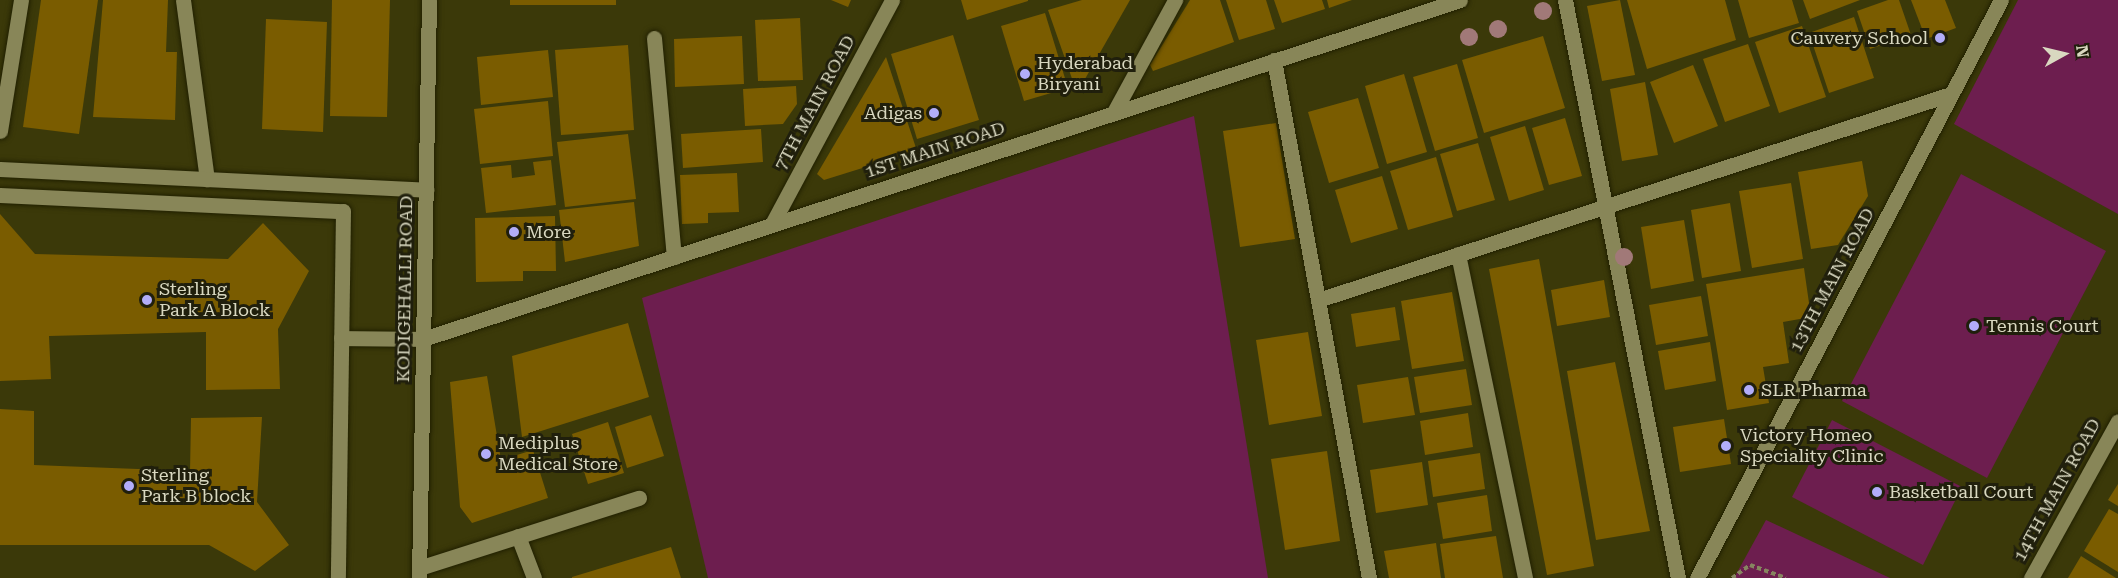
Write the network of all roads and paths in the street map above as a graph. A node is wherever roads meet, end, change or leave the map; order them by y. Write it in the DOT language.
graph roads {
  1 [pos="21,0"];
  2 [pos="183,0"];
  3 [pos="429,0"];
  4 [pos="892,0"];
  5 [pos="1175,0"];
  6 [pos="1460,0"];
  7 [pos="1565,0"];
  8 [pos="2001,0"];
  9 [pos="654,38"];
  10 [pos="1274,60"];
  11 [pos="1951,94"];
  12 [pos="1114,112"];
  13 [pos="0,131"];
  14 [pos="0,169"];
  15 [pos="207,179"];
  16 [pos="426,190"];
  17 [pos="0,195"];
  18 [pos="1605,207"];
  19 [pos="772,224"];
  20 [pos="1458,254"];
  21 [pos="674,257"];
  22 [pos="1318,300"];
  23 [pos="341,338"];
  24 [pos="423,339"];
  25 [pos="2118,421"];
  26 [pos="639,498"];
  27 [pos="518,536"];
  28 [pos="419,573"];
  29 [pos="338,578"];
  30 [pos="534,578"];
  31 [pos="1369,578"];
  32 [pos="1525,578"];
  33 [pos="1678,578"];
  34 [pos="1697,578"];
  35 [pos="1732,578"];
  36 [pos="1786,578"];
  37 [pos="2031,578"];
  1 -- 13 [label="street"];
  2 -- 15 [label="street"];
  3 -- 16 [label="street, KODIGEHALLI ROAD"];
  4 -- 19 [label="street, 7TH MAIN ROAD"];
  5 -- 12 [label="street"];
  6 -- 10 [label="street, 1ST MAIN ROAD"];
  7 -- 18 [label="street"];
  8 -- 11 [label="street, 13TH MAIN ROAD"];
  9 -- 21 [label="street"];
  10 -- 12 [label="street, 1ST MAIN ROAD"];
  10 -- 22 [label="street"];
  11 -- 18 [label="street"];
  11 -- 34 [label="street, 13TH MAIN ROAD"];
  12 -- 19 [label="street, 1ST MAIN ROAD"];
  14 -- 15 [label="street"];
  15 -- 16 [label="street"];
  16 -- 24 [label="street, KODIGEHALLI ROAD"];
  17 -- 23 [label="street"];
  18 -- 20 [label="street"];
  18 -- 33 [label="street"];
  19 -- 21 [label="street, 1ST MAIN ROAD"];
  20 -- 22 [label="street"];
  20 -- 32 [label="street"];
  21 -- 24 [label="street, 1ST MAIN ROAD"];
  22 -- 31 [label="street"];
  23 -- 24 [label="street, 1ST MAIN ROAD"];
  23 -- 29 [label="street"];
  24 -- 28 [label="street, KODIGEHALLI ROAD"];
  25 -- 37 [label="street, 14TH MAIN ROAD"];
  26 -- 27 [label="street"];
  27 -- 28 [label="street"];
  27 -- 30 [label="street"];
  35 -- 36 [label="path"];
}
